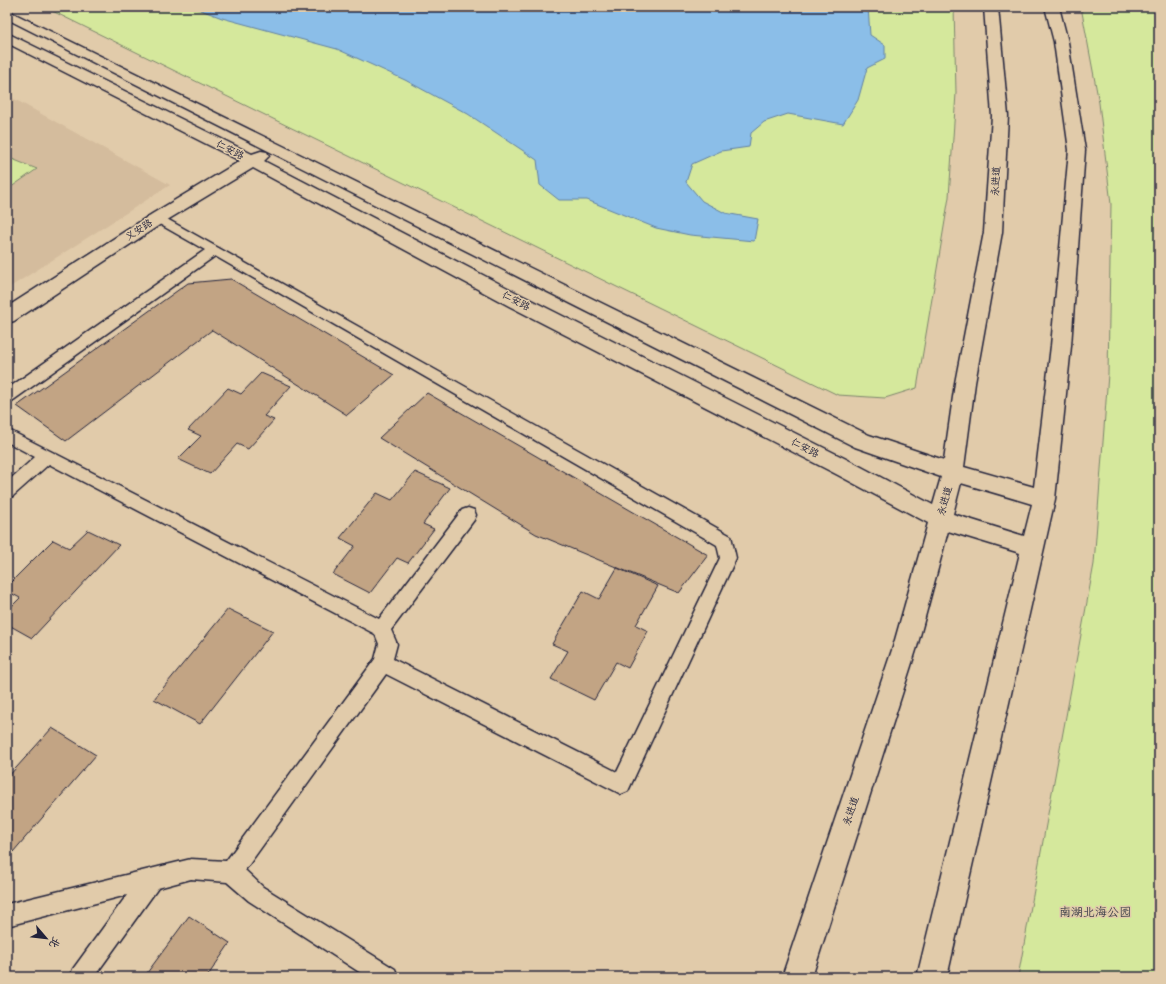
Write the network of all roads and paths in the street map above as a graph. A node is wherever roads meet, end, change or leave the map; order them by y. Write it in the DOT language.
graph roads {
  1 [pos="991,7"];
  2 [pos="1052,7"];
  3 [pos="7,14"];
  4 [pos="7,37"];
  5 [pos="274,148"];
  6 [pos="252,161"];
  7 [pos="158,218"];
  8 [pos="214,250"];
  9 [pos="7,316"];
  10 [pos="7,397"];
  11 [pos="7,435"];
  12 [pos="47,456"];
  13 [pos="953,472"];
  14 [pos="7,491"];
  15 [pos="1044,499"];
  16 [pos="468,515"];
  17 [pos="940,519"];
  18 [pos="1033,548"];
  19 [pos="382,629"];
  20 [pos="383,663"];
  21 [pos="231,872"];
  22 [pos="151,880"];
  23 [pos="7,915"];
  24 [pos="81,977"];
  25 [pos="387,977"];
  26 [pos="797,977"];
  27 [pos="932,977"];
  1 -- 13 [label="street, 永进道"];
  2 -- 15 [label="street"];
  3 -- 5 [label="street"];
  4 -- 6 [label="street, 仁安路"];
  5 -- 6 [label="street, 义安路"];
  5 -- 13 [label="street"];
  6 -- 7 [label="street, 义安路"];
  6 -- 17 [label="street, 仁安路"];
  7 -- 8 [label="lane"];
  7 -- 9 [label="street, 义安路"];
  8 -- 10 [label="lane"];
  8 -- 20 [label="lane"];
  11 -- 12 [label="lane"];
  12 -- 14 [label="lane"];
  12 -- 19 [label="lane"];
  13 -- 15 [label="street"];
  13 -- 17 [label="street, 永进道"];
  15 -- 18 [label="street"];
  16 -- 19 [label="lane"];
  17 -- 18 [label="street, 仁安路"];
  17 -- 26 [label="street, 永进道"];
  18 -- 27 [label="street"];
  19 -- 20 [label="lane"];
  20 -- 21 [label="lane"];
  21 -- 22 [label="lane"];
  21 -- 25 [label="lane"];
  22 -- 23 [label="lane"];
  22 -- 24 [label="lane"];
}
